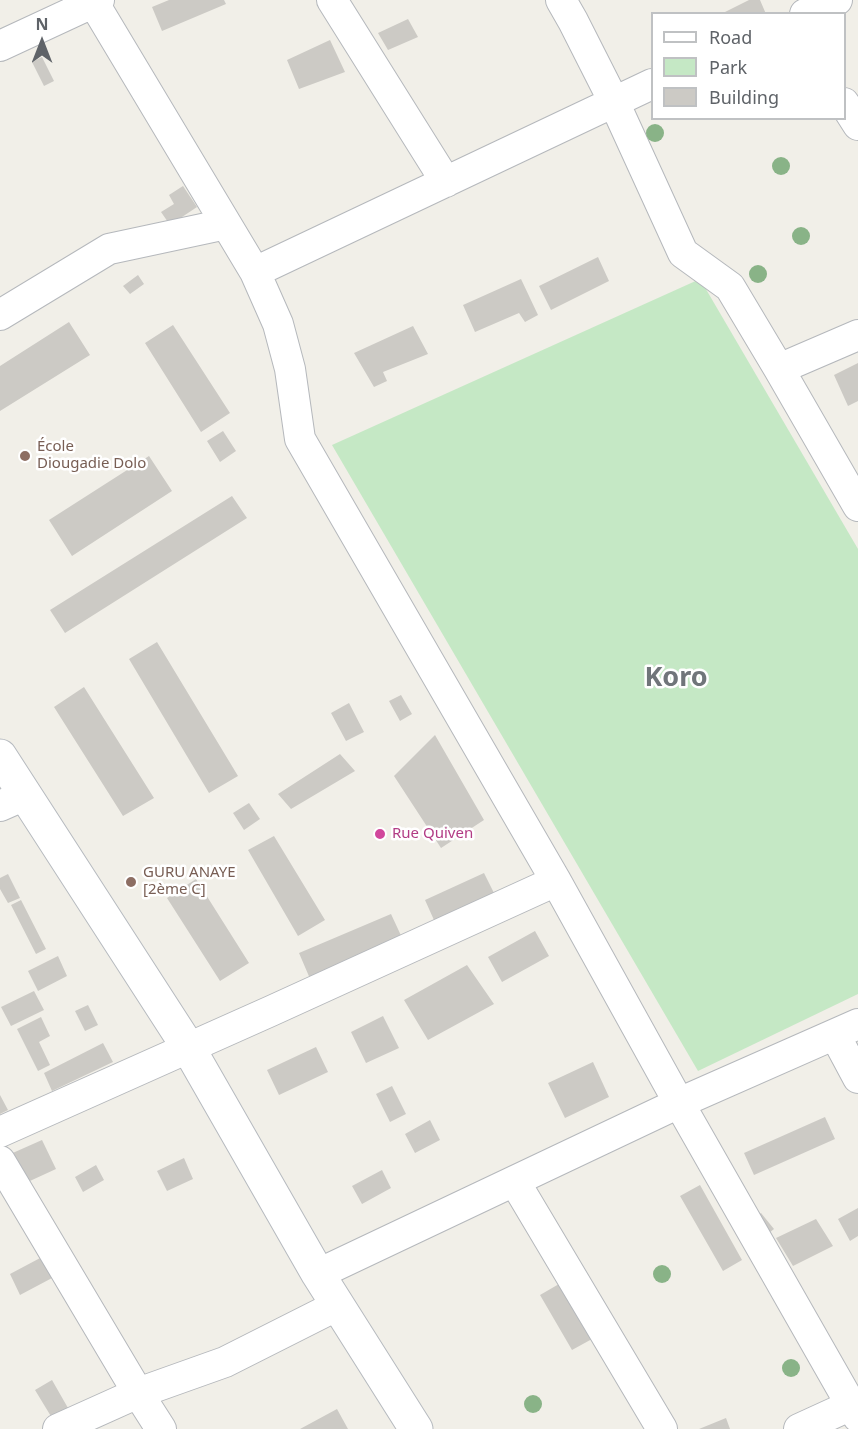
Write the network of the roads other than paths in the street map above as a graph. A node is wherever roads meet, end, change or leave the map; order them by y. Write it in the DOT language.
graph roads {
  1 [pos="332,0"];
  2 [pos="561,0"];
  3 [pos="837,0"];
  4 [pos="95,1"];
  5 [pos="810,12"];
  6 [pos="0,46"];
  7 [pos="651,84"];
  8 [pos="614,102"];
  9 [pos="846,106"];
  10 [pos="858,125"];
  11 [pos="446,182"];
  12 [pos="226,224"];
  13 [pos="255,272"];
  14 [pos="0,315"];
  15 [pos="858,335"];
  16 [pos="779,369"];
  17 [pos="858,506"];
  18 [pos="0,756"];
  19 [pos="13,801"];
  20 [pos="556,881"];
  21 [pos="847,1030"];
  22 [pos="188,1047"];
  23 [pos="858,1078"];
  24 [pos="679,1103"];
  25 [pos="0,1132"];
  26 [pos="0,1161"];
  27 [pos="514,1182"];
  28 [pos="318,1274"];
  29 [pos="338,1305"];
  30 [pos="138,1393"];
  31 [pos="856,1408"];
  32 [pos="58,1429"];
  33 [pos="161,1429"];
  34 [pos="416,1429"];
  35 [pos="662,1429"];
  36 [pos="799,1429"];
  1 -- 11 [label="street"];
  2 -- 8 [label="street"];
  3 -- 5 [label="street"];
  4 -- 6 [label="street"];
  4 -- 12 [label="street"];
  7 -- 8 [label="street"];
  8 -- 11 [label="street"];
  8 -- 16 [label="street"];
  9 -- 10 [label="street"];
  11 -- 13 [label="street"];
  12 -- 13 [label="street"];
  12 -- 14 [label="street"];
  13 -- 20 [label="street"];
  15 -- 16 [label="street"];
  16 -- 17 [label="street"];
  18 -- 19 [label="street"];
  19 -- 22 [label="street"];
  20 -- 22 [label="street"];
  20 -- 24 [label="street"];
  21 -- 23 [label="street"];
  21 -- 24 [label="street"];
  22 -- 25 [label="street"];
  22 -- 28 [label="street"];
  24 -- 27 [label="street"];
  24 -- 31 [label="street"];
  26 -- 30 [label="street"];
  27 -- 28 [label="street"];
  27 -- 35 [label="street"];
  28 -- 29 [label="street"];
  29 -- 30 [label="street"];
  29 -- 34 [label="street"];
  30 -- 32 [label="street"];
  30 -- 33 [label="street"];
  31 -- 36 [label="street"];
}
